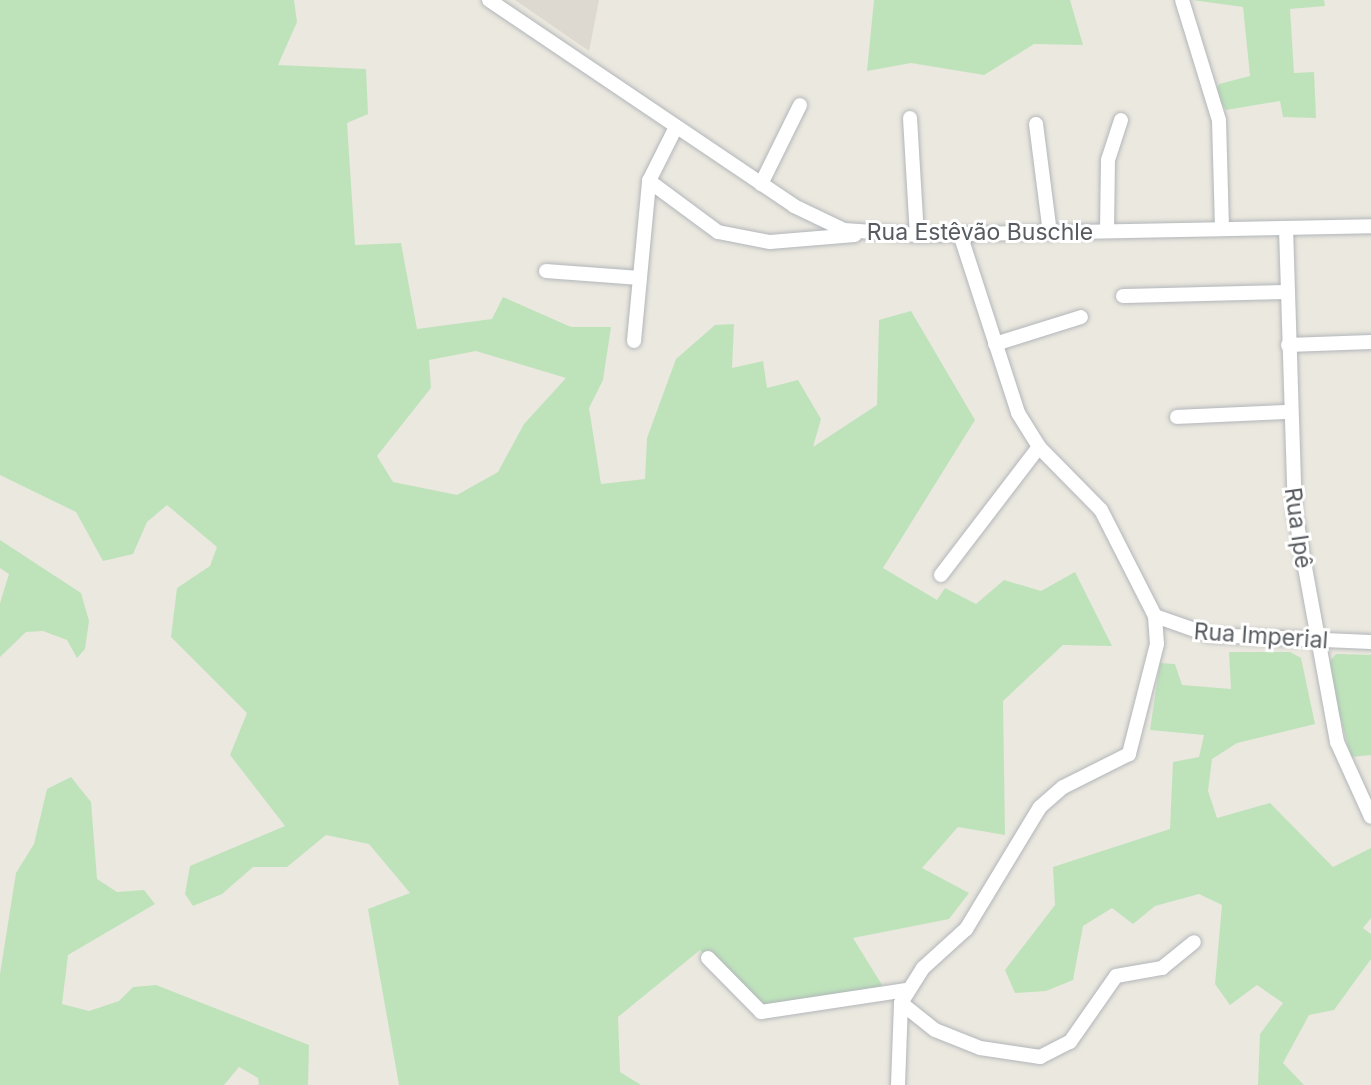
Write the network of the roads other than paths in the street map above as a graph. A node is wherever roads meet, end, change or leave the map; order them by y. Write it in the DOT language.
graph roads {
  1 [pos="489,0"];
  2 [pos="1182,0"];
  3 [pos="800,105"];
  4 [pos="910,118"];
  5 [pos="1121,120"];
  6 [pos="1036,124"];
  7 [pos="677,127"];
  8 [pos="649,181"];
  9 [pos="761,184"];
  10 [pos="1371,226"];
  11 [pos="1286,228"];
  12 [pos="1222,229"];
  13 [pos="1107,231"];
  14 [pos="1050,233"];
  15 [pos="863,234"];
  16 [pos="960,234"];
  17 [pos="917,235"];
  18 [pos="546,271"];
  19 [pos="640,278"];
  20 [pos="1287,292"];
  21 [pos="1123,296"];
  22 [pos="1081,317"];
  23 [pos="634,341"];
  24 [pos="1371,342"];
  25 [pos="995,344"];
  26 [pos="1288,345"];
  27 [pos="1289,412"];
  28 [pos="1177,416"];
  29 [pos="1039,447"];
  30 [pos="941,575"];
  31 [pos="1155,616"];
  32 [pos="1315,641"];
  33 [pos="1371,642"];
  34 [pos="1371,817"];
  35 [pos="1194,942"];
  36 [pos="708,958"];
  37 [pos="903,996"];
  38 [pos="898,1085"];
  1 -- 7 [label="street, Rua Estêvão Buschle"];
  2 -- 12 [label="street"];
  3 -- 9 [label="street"];
  4 -- 17 [label="street"];
  5 -- 13 [label="street"];
  6 -- 14 [label="street"];
  7 -- 8 [label="street"];
  7 -- 9 [label="street, Rua Estêvão Buschle"];
  8 -- 15 [label="street"];
  8 -- 19 [label="street"];
  9 -- 15 [label="street, Rua Estêvão Buschle"];
  10 -- 11 [label="street, Rua Estêvão Buschle"];
  11 -- 12 [label="street, Rua Estêvão Buschle"];
  11 -- 20 [label="street, Rua Ipê"];
  12 -- 13 [label="street, Rua Estêvão Buschle"];
  13 -- 14 [label="street, Rua Estêvão Buschle"];
  14 -- 16 [label="street, Rua Estêvão Buschle"];
  15 -- 17 [label="street, Rua Estêvão Buschle"];
  16 -- 17 [label="street, Rua Estêvão Buschle"];
  16 -- 25 [label="street"];
  18 -- 19 [label="street"];
  19 -- 23 [label="street"];
  20 -- 21 [label="street"];
  20 -- 26 [label="street, Rua Ipê"];
  22 -- 25 [label="street"];
  24 -- 26 [label="street"];
  25 -- 29 [label="street"];
  26 -- 27 [label="street, Rua Ipê"];
  27 -- 28 [label="street"];
  27 -- 32 [label="street, Rua Ipê"];
  29 -- 30 [label="street"];
  29 -- 31 [label="street"];
  31 -- 32 [label="street, Rua Imperial"];
  31 -- 37 [label="street"];
  32 -- 33 [label="street, Rua Imperial"];
  32 -- 34 [label="street, Rua Ipê"];
  35 -- 37 [label="street"];
  36 -- 37 [label="street"];
  37 -- 38 [label="street"];
}
